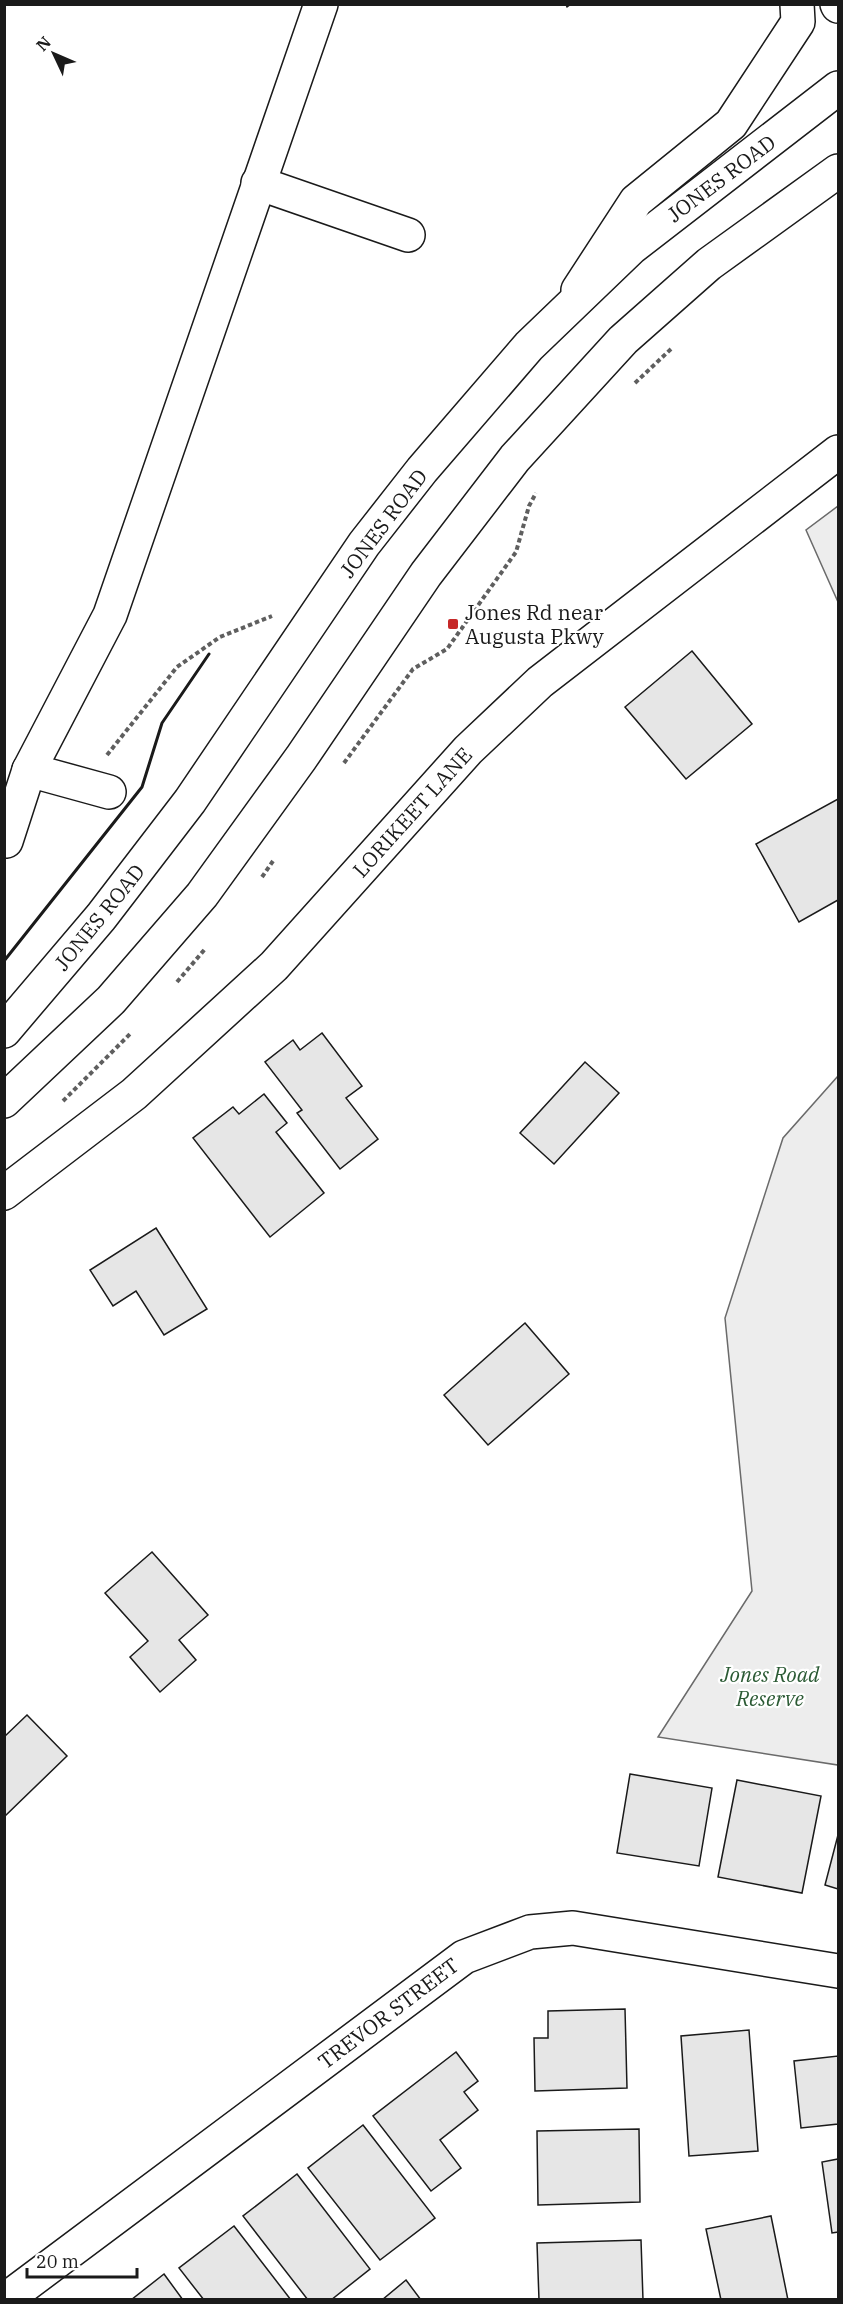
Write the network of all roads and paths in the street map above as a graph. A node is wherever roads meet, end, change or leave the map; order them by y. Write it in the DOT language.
graph roads {
  1 [pos="321,4"];
  2 [pos="797,4"];
  3 [pos="838,88"];
  4 [pos="838,171"];
  5 [pos="258,183"];
  6 [pos="408,235"];
  7 [pos="569,304"];
  8 [pos="676,344"];
  9 [pos="634,384"];
  10 [pos="838,452"];
  11 [pos="539,488"];
  12 [pos="275,615"];
  13 [pos="29,770"];
  14 [pos="339,770"];
  15 [pos="98,788"];
  16 [pos="6,841"];
  17 [pos="279,854"];
  18 [pos="259,881"];
  19 [pos="210,943"];
  20 [pos="173,986"];
  21 [pos="134,1030"];
  22 [pos="4,1031"];
  23 [pos="4,1101"];
  24 [pos="55,1108"];
  25 [pos="4,1193"];
  26 [pos="838,1971"];
  27 [pos="5,2300"];
  1 -- 5 [label="street"];
  2 -- 7 [label="street"];
  3 -- 7 [label="street, JONES ROAD"];
  4 -- 23 [label="street"];
  5 -- 6 [label="street"];
  5 -- 13 [label="street"];
  7 -- 22 [label="street, JONES ROAD"];
  8 -- 9 [label="path"];
  10 -- 25 [label="street, LORIKEET LANE"];
  11 -- 14 [label="path"];
  12 -- 15 [label="path"];
  13 -- 15 [label="street"];
  13 -- 16 [label="street"];
  17 -- 18 [label="path"];
  19 -- 20 [label="path"];
  21 -- 24 [label="path"];
  26 -- 27 [label="street, TREVOR STREET"];
}
